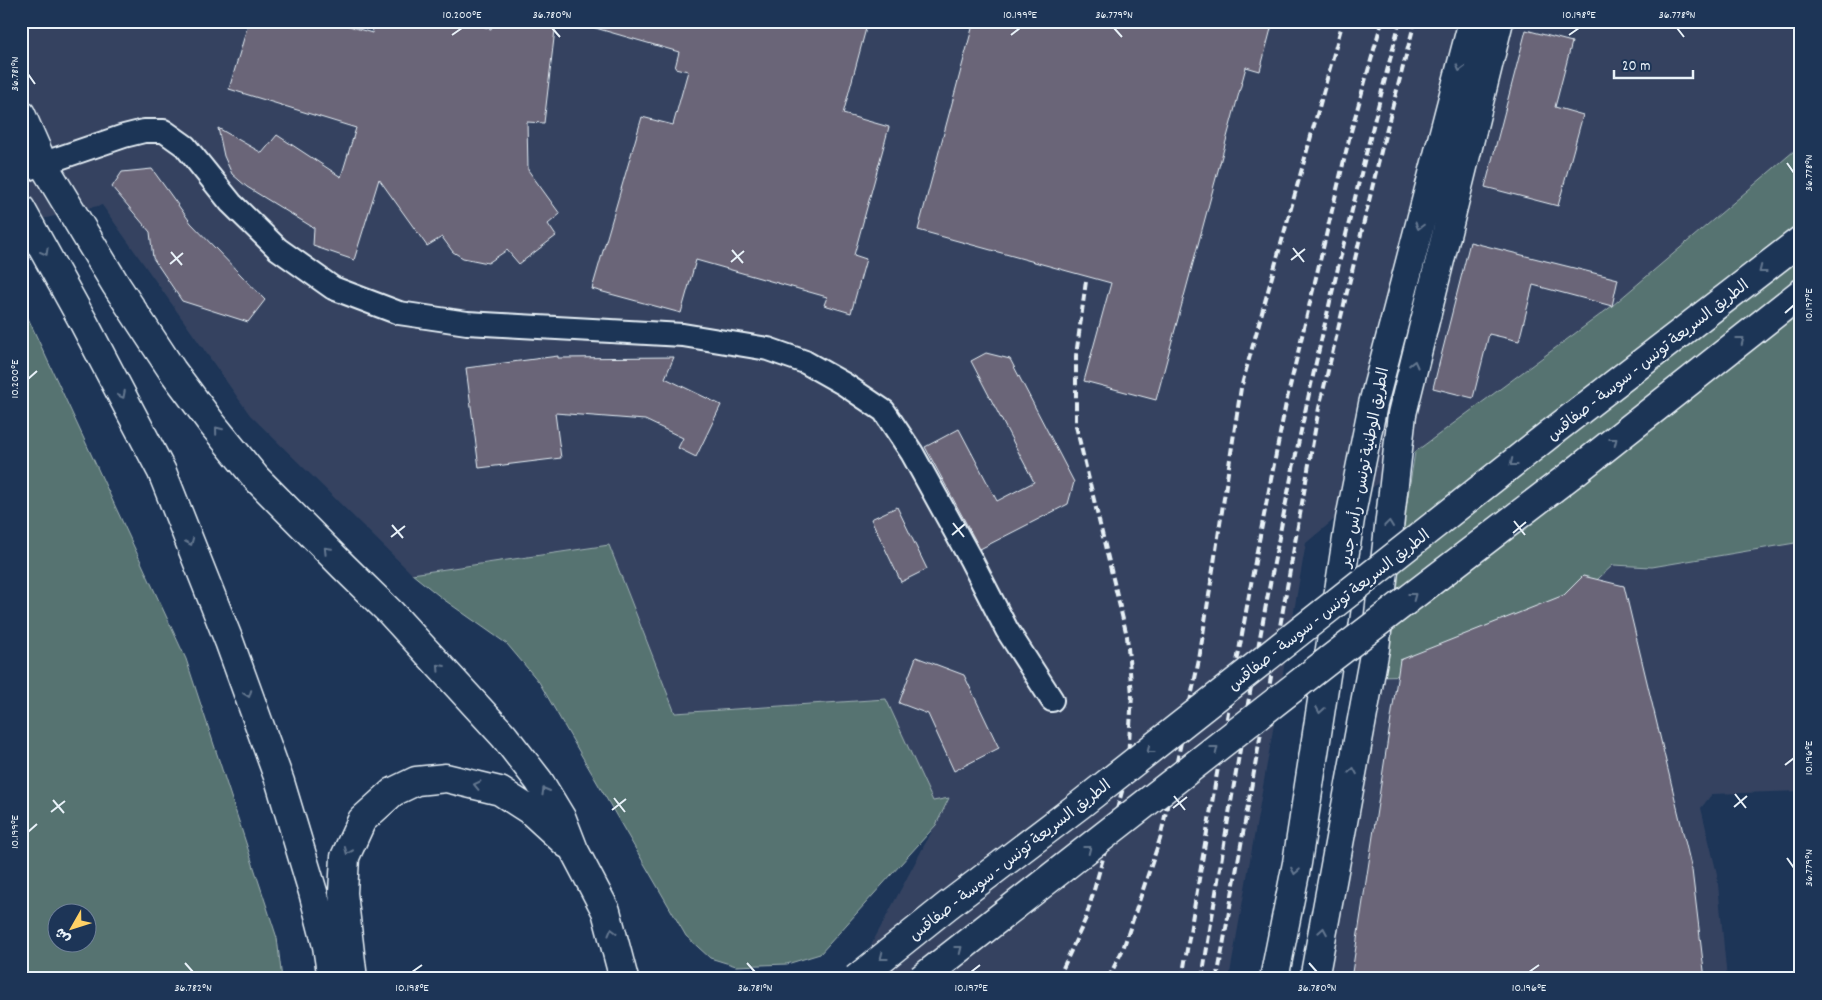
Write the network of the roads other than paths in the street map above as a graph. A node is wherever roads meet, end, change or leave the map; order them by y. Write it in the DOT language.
graph roads {
  1 [pos="1473,21"];
  2 [pos="1499,21"];
  3 [pos="21,114"];
  4 [pos="32,168"];
  5 [pos="21,209"];
  6 [pos="1801,240"];
  7 [pos="1801,293"];
  8 [pos="1052,700"];
  9 [pos="574,850"];
  10 [pos="332,979"];
  11 [pos="353,979"];
  12 [pos="624,979"];
  13 [pos="856,979"];
  14 [pos="921,979"];
  15 [pos="1274,979"];
  16 [pos="1314,979"];
  1 -- 15 [label="main road, الطريق الوطنية تونس - رأس جدير, one-way"];
  16 -- 2 [label="main road, الطريق الوطنية تونس - رأس جدير, one-way"];
  3 -- 4 [label="main road"];
  4 -- 8 [label="street"];
  9 -- 4 [label="main road, one-way"];
  5 -- 10 [label="main road, one-way"];
  6 -- 13 [label="main road, الطريق السريعة تونس - سوسة - صفاقس, one-way, bridge"];
  14 -- 7 [label="main road, one-way, bridge"];
  9 -- 11 [label="main road, one-way"];
  12 -- 9 [label="main road, one-way"];
}
